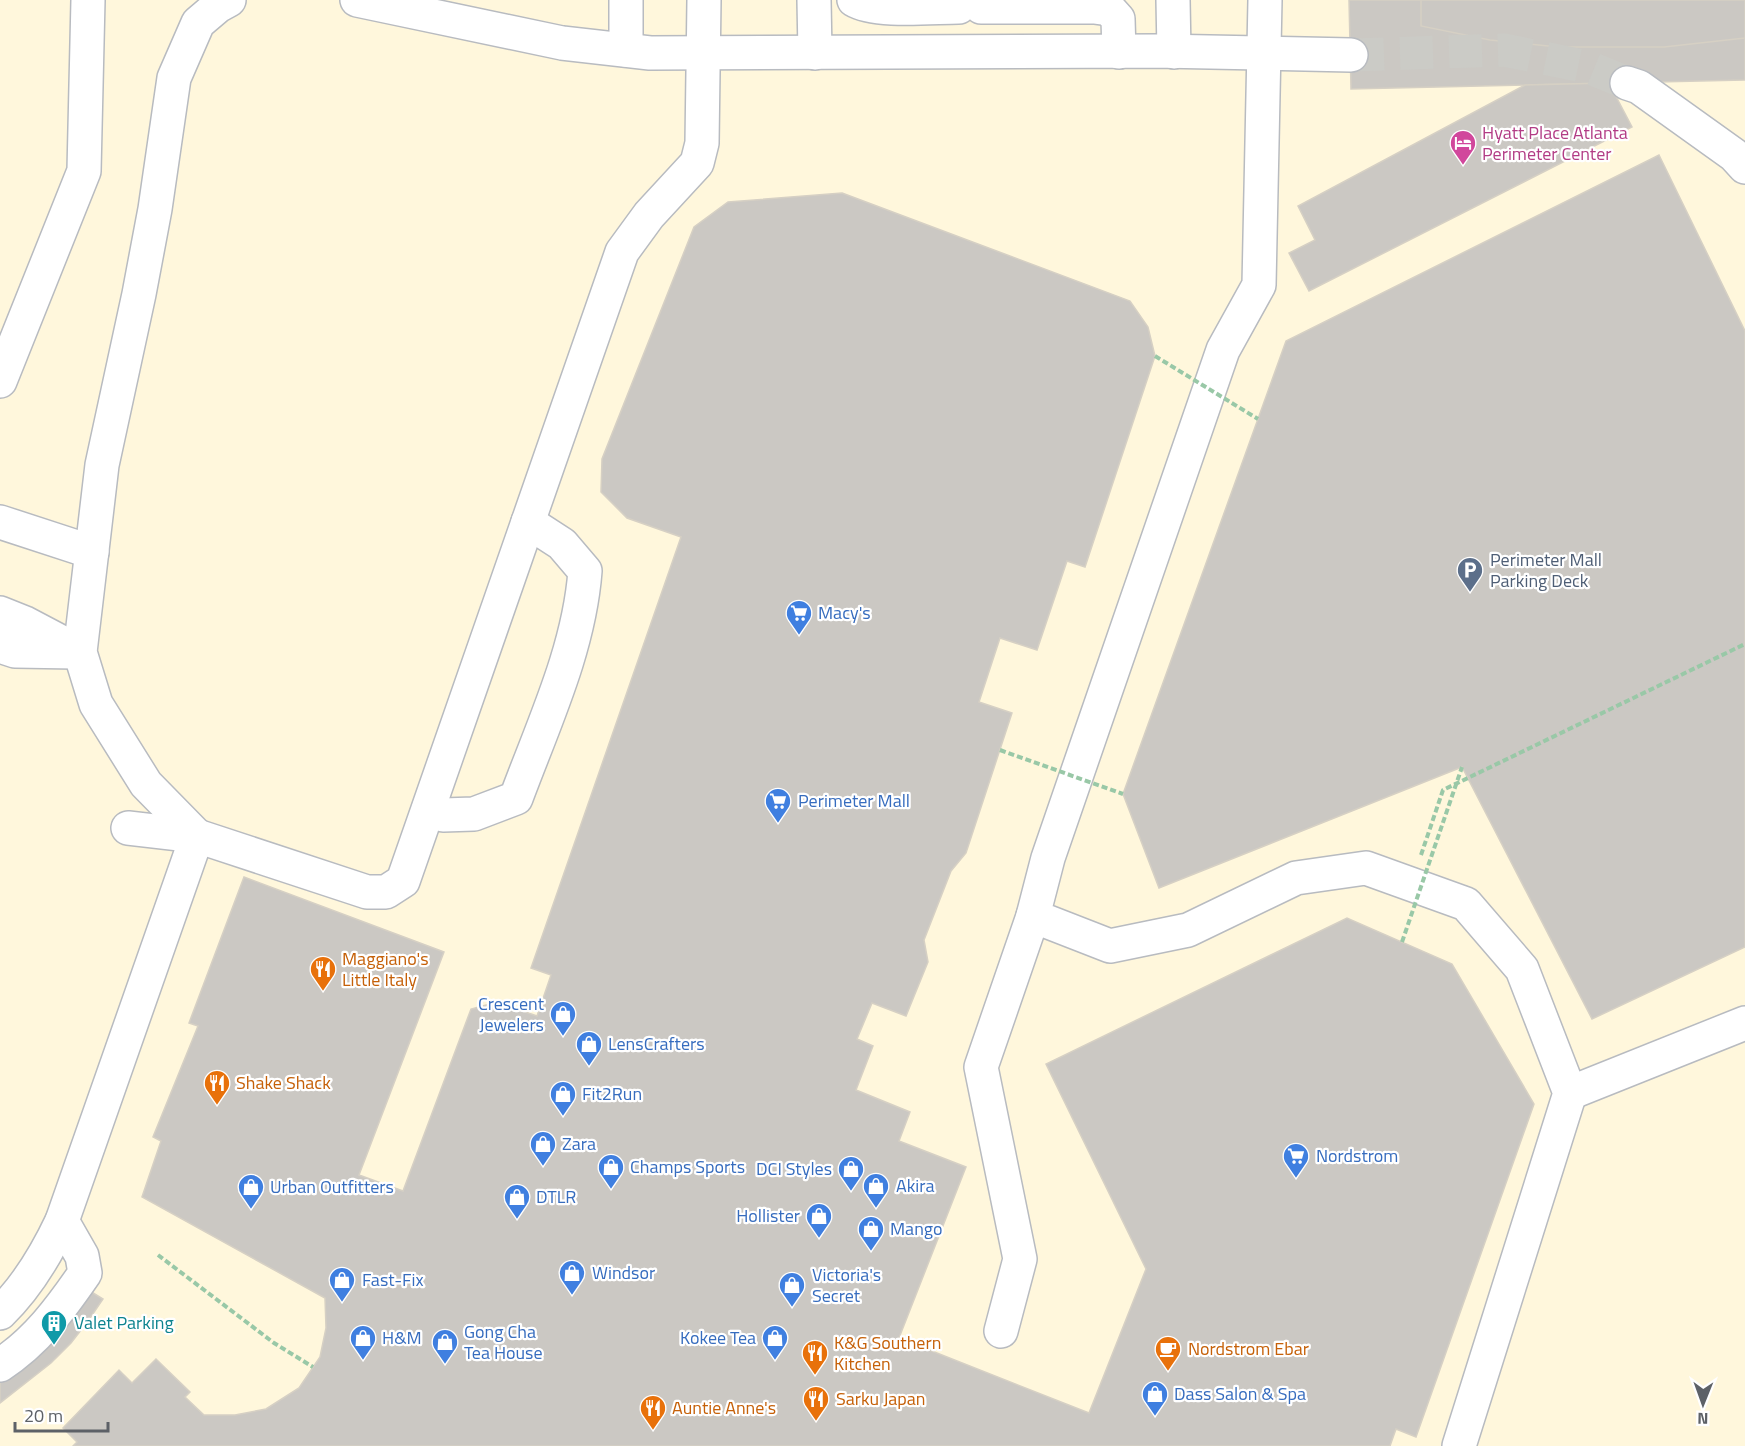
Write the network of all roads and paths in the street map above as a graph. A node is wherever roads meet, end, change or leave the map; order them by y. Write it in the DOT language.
graph roads {
  1 [pos="88,0"];
  2 [pos="229,0"];
  3 [pos="357,0"];
  4 [pos="626,0"];
  5 [pos="704,0"];
  6 [pos="814,0"];
  7 [pos="854,0"];
  8 [pos="1265,0"];
  9 [pos="416,7"];
  10 [pos="1172,18"];
  11 [pos="626,50"];
  12 [pos="815,52"];
  13 [pos="1119,52"];
  14 [pos="705,53"];
  15 [pos="1263,53"];
  16 [pos="1351,55"];
  17 [pos="1627,83"];
  18 [pos="1741,155"];
  19 [pos="1155,356"];
  20 [pos="0,381"];
  21 [pos="1258,419"];
  22 [pos="0,522"];
  23 [pos="528,522"];
  24 [pos="92,552"];
  25 [pos="0,613"];
  26 [pos="1745,645"];
  27 [pos="0,646"];
  28 [pos="80,652"];
  29 [pos="1000,750"];
  30 [pos="1462,767"];
  31 [pos="1123,794"];
  32 [pos="429,808"];
  33 [pos="128,828"];
  34 [pos="197,836"];
  35 [pos="1411,884"];
  36 [pos="1033,916"];
  37 [pos="1401,942"];
  38 [pos="1745,1023"];
  39 [pos="1570,1094"];
  40 [pos="45,1236"];
  41 [pos="158,1255"];
  42 [pos="0,1313"];
  43 [pos="1001,1331"];
  44 [pos="0,1365"];
  45 [pos="313,1367"];
  46 [pos="1459,1446"];
  1 -- 20 [label="lane"];
  2 -- 24 [label="lane"];
  3 -- 9 [label="lane"];
  4 -- 11 [label="lane"];
  5 -- 14 [label="lane"];
  6 -- 12 [label="lane"];
  7 -- 13 [label="lane"];
  8 -- 15 [label="lane"];
  9 -- 11 [label="lane"];
  10 -- 13 [label="lane"];
  10 -- 15 [label="lane"];
  11 -- 14 [label="lane"];
  12 -- 13 [label="lane"];
  12 -- 14 [label="lane"];
  14 -- 23 [label="lane"];
  15 -- 16 [label="lane"];
  15 -- 36 [label="lane"];
  17 -- 18 [label="lane"];
  19 -- 21 [label="path, bridge"];
  22 -- 24 [label="lane"];
  23 -- 32 [label="lane"];
  23 -- 32 [label="lane"];
  24 -- 28 [label="lane"];
  25 -- 28 [label="lane"];
  26 -- 35 [label="path"];
  27 -- 28 [label="lane"];
  28 -- 34 [label="lane"];
  29 -- 31 [label="path, bridge"];
  30 -- 37 [label="path, bridge"];
  32 -- 34 [label="lane"];
  33 -- 34 [label="lane"];
  34 -- 40 [label="lane"];
  35 -- 36 [label="lane"];
  35 -- 39 [label="lane"];
  36 -- 43 [label="lane"];
  38 -- 39 [label="lane"];
  39 -- 46 [label="lane"];
  40 -- 42 [label="lane"];
  40 -- 44 [label="lane"];
  41 -- 45 [label="path"];
}
